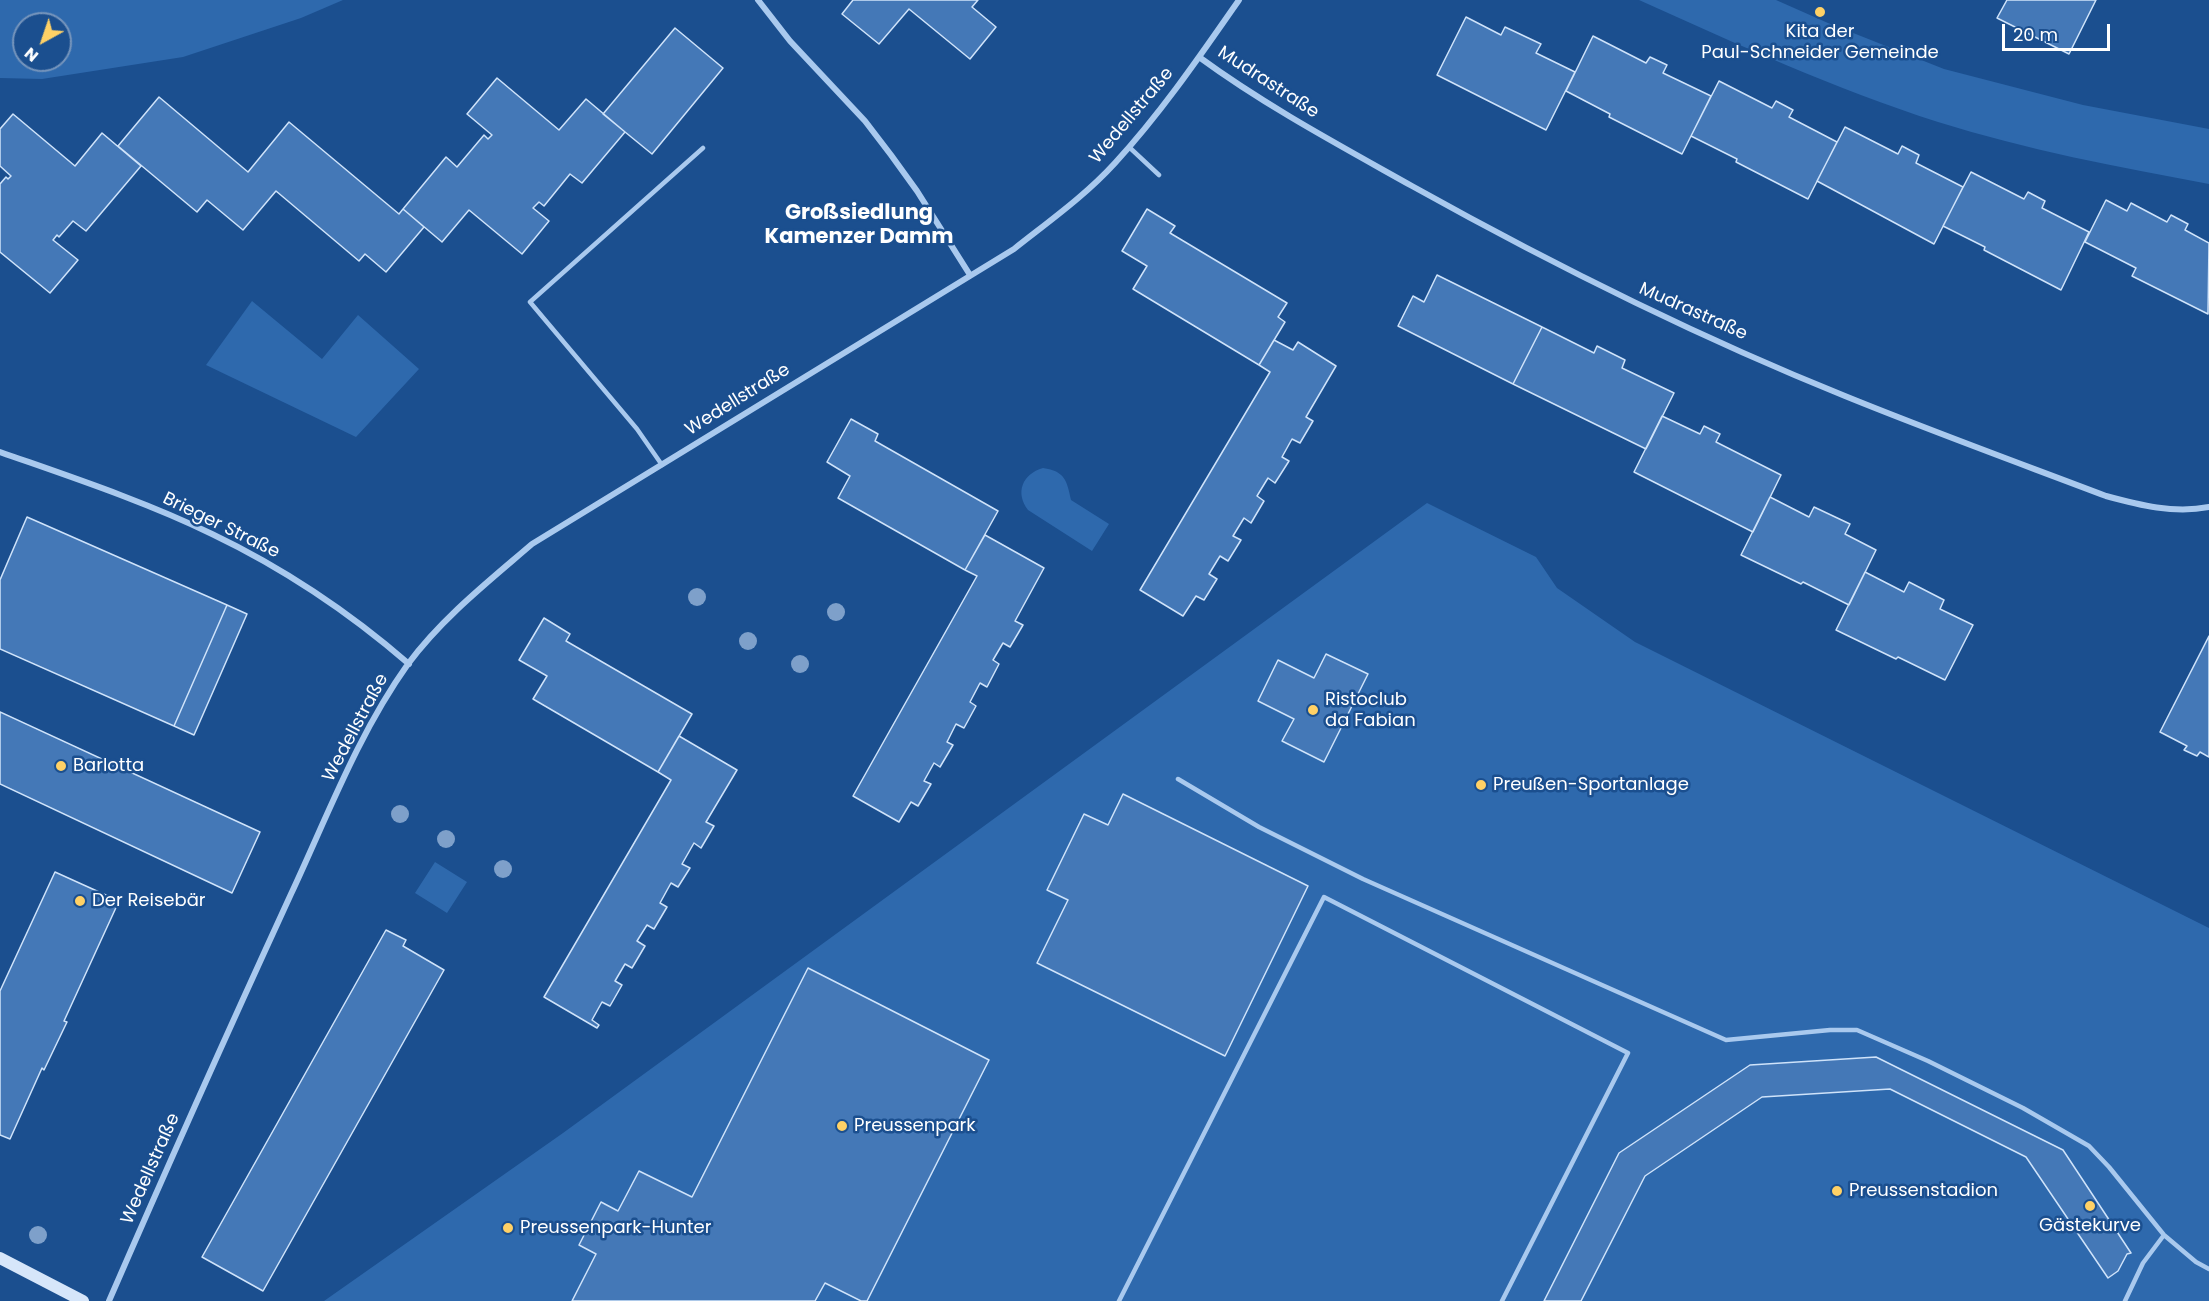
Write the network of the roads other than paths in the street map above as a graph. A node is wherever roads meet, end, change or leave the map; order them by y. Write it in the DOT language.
graph roads {
  1 [pos="758,0"];
  2 [pos="1239,0"];
  3 [pos="1200,57"];
  4 [pos="1129,147"];
  5 [pos="703,148"];
  6 [pos="1160,175"];
  7 [pos="970,275"];
  8 [pos="0,452"];
  9 [pos="662,465"];
  10 [pos="2209,507"];
  11 [pos="409,664"];
  12 [pos="1178,779"];
  13 [pos="2164,1234"];
  14 [pos="0,1258"];
  15 [pos="2209,1269"];
  16 [pos="83,1301"];
  17 [pos="109,1301"];
  18 [pos="1119,1301"];
  19 [pos="1502,1301"];
  20 [pos="2125,1301"];
  1 -- 7 [label="street"];
  2 -- 3 [label="street, Wedellstraße"];
  3 -- 4 [label="street, Wedellstraße"];
  3 -- 10 [label="street, Mudrastraße"];
  4 -- 6 [label="lane"];
  4 -- 7 [label="street, Wedellstraße"];
  5 -- 9 [label="lane"];
  7 -- 9 [label="street, Wedellstraße"];
  8 -- 11 [label="street, Brieger Straße"];
  9 -- 11 [label="street, Wedellstraße"];
  11 -- 17 [label="street, Wedellstraße"];
  12 -- 13 [label="lane"];
  13 -- 15 [label="lane"];
  13 -- 20 [label="lane"];
  14 -- 16 [label="main road"];
  18 -- 19 [label="lane"];
}
